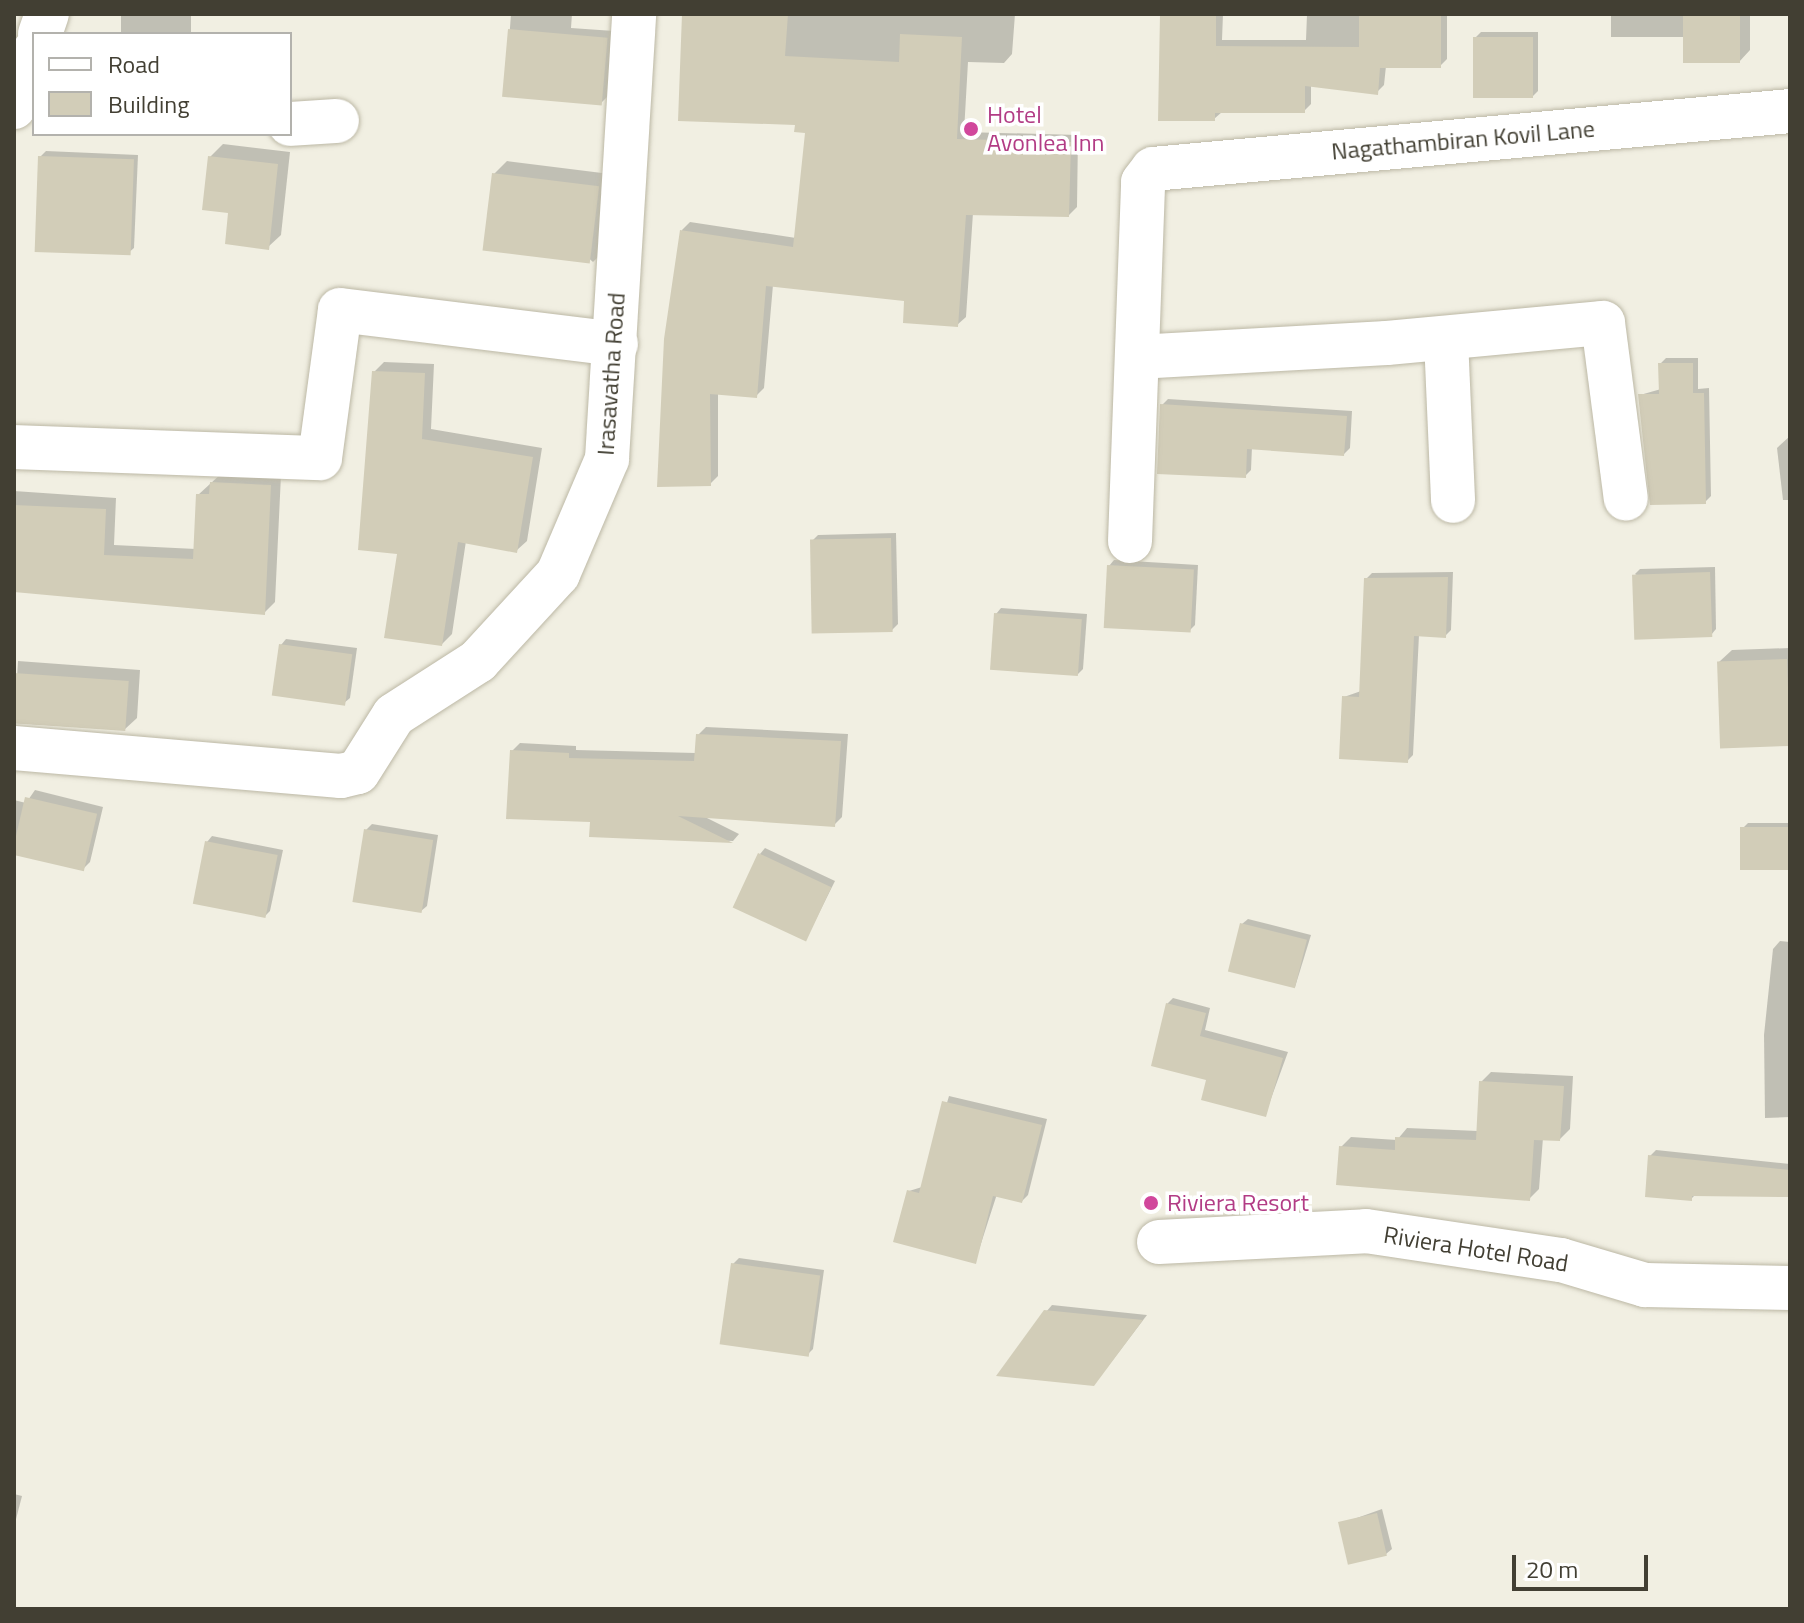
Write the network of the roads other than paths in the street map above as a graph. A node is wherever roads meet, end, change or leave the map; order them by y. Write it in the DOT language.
graph roads {
  1 [pos="634,14"];
  2 [pos="32,57"];
  3 [pos="14,107"];
  4 [pos="1790,111"];
  5 [pos="337,121"];
  6 [pos="292,124"];
  7 [pos="1446,339"];
  8 [pos="616,344"];
  9 [pos="1137,357"];
  10 [pos="14,447"];
  11 [pos="1626,499"];
  12 [pos="1453,501"];
  13 [pos="1130,541"];
  14 [pos="14,748"];
  15 [pos="1159,1242"];
  16 [pos="1790,1288"];
  1 -- 8 [label="street, Irasavatha Road"];
  2 -- 3 [label="street"];
  4 -- 9 [label="street, Nagathambiran Kovil Lane"];
  5 -- 6 [label="street"];
  7 -- 9 [label="street"];
  7 -- 11 [label="street"];
  7 -- 12 [label="street"];
  8 -- 10 [label="street"];
  8 -- 14 [label="street, Irasavatha Road"];
  9 -- 13 [label="street"];
  15 -- 16 [label="street, Riviera Hotel Road"];
}
